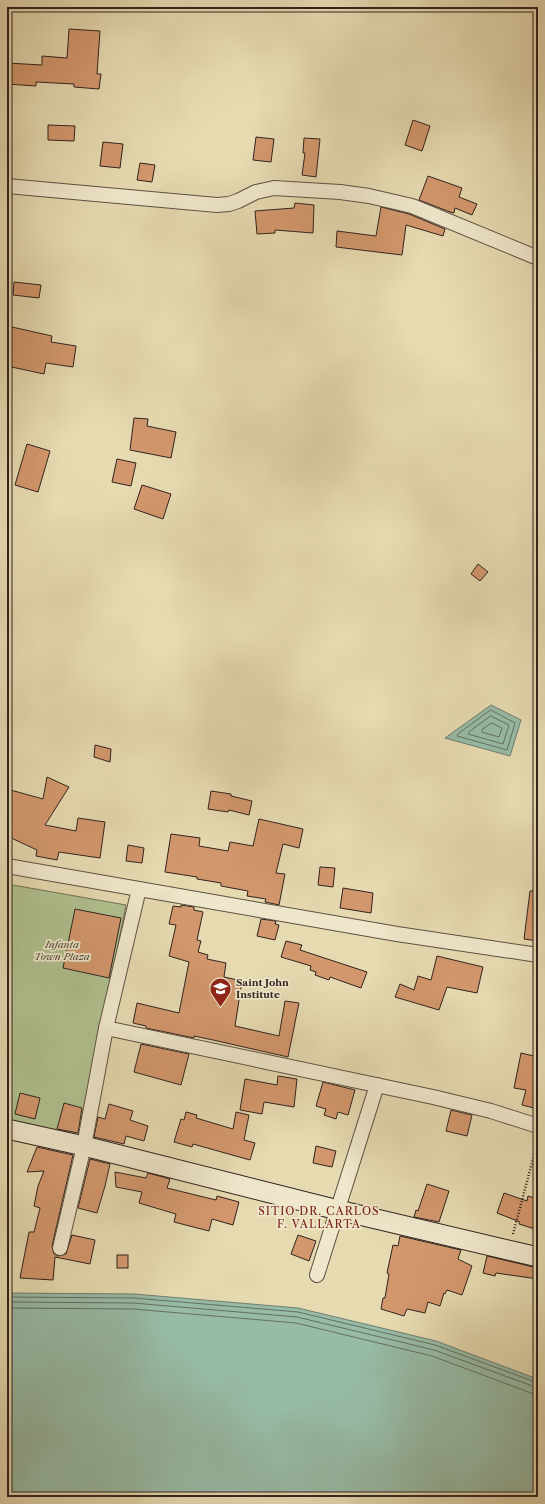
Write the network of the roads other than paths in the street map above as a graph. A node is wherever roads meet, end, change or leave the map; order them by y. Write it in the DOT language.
graph roads {
  1 [pos="7,186"];
  2 [pos="538,258"];
  3 [pos="7,866"];
  4 [pos="139,889"];
  5 [pos="538,955"];
  6 [pos="106,1028"];
  7 [pos="377,1085"];
  8 [pos="538,1126"];
  9 [pos="7,1129"];
  10 [pos="84,1146"];
  11 [pos="338,1210"];
  12 [pos="60,1248"];
  13 [pos="538,1257"];
  14 [pos="317,1275"];
  1 -- 2 [label="street"];
  3 -- 4 [label="street"];
  4 -- 5 [label="street"];
  4 -- 6 [label="street"];
  6 -- 7 [label="street"];
  6 -- 10 [label="street"];
  7 -- 8 [label="street"];
  7 -- 11 [label="street"];
  9 -- 10 [label="street"];
  10 -- 11 [label="street"];
  10 -- 12 [label="street"];
  11 -- 13 [label="street"];
  11 -- 14 [label="street"];
}
